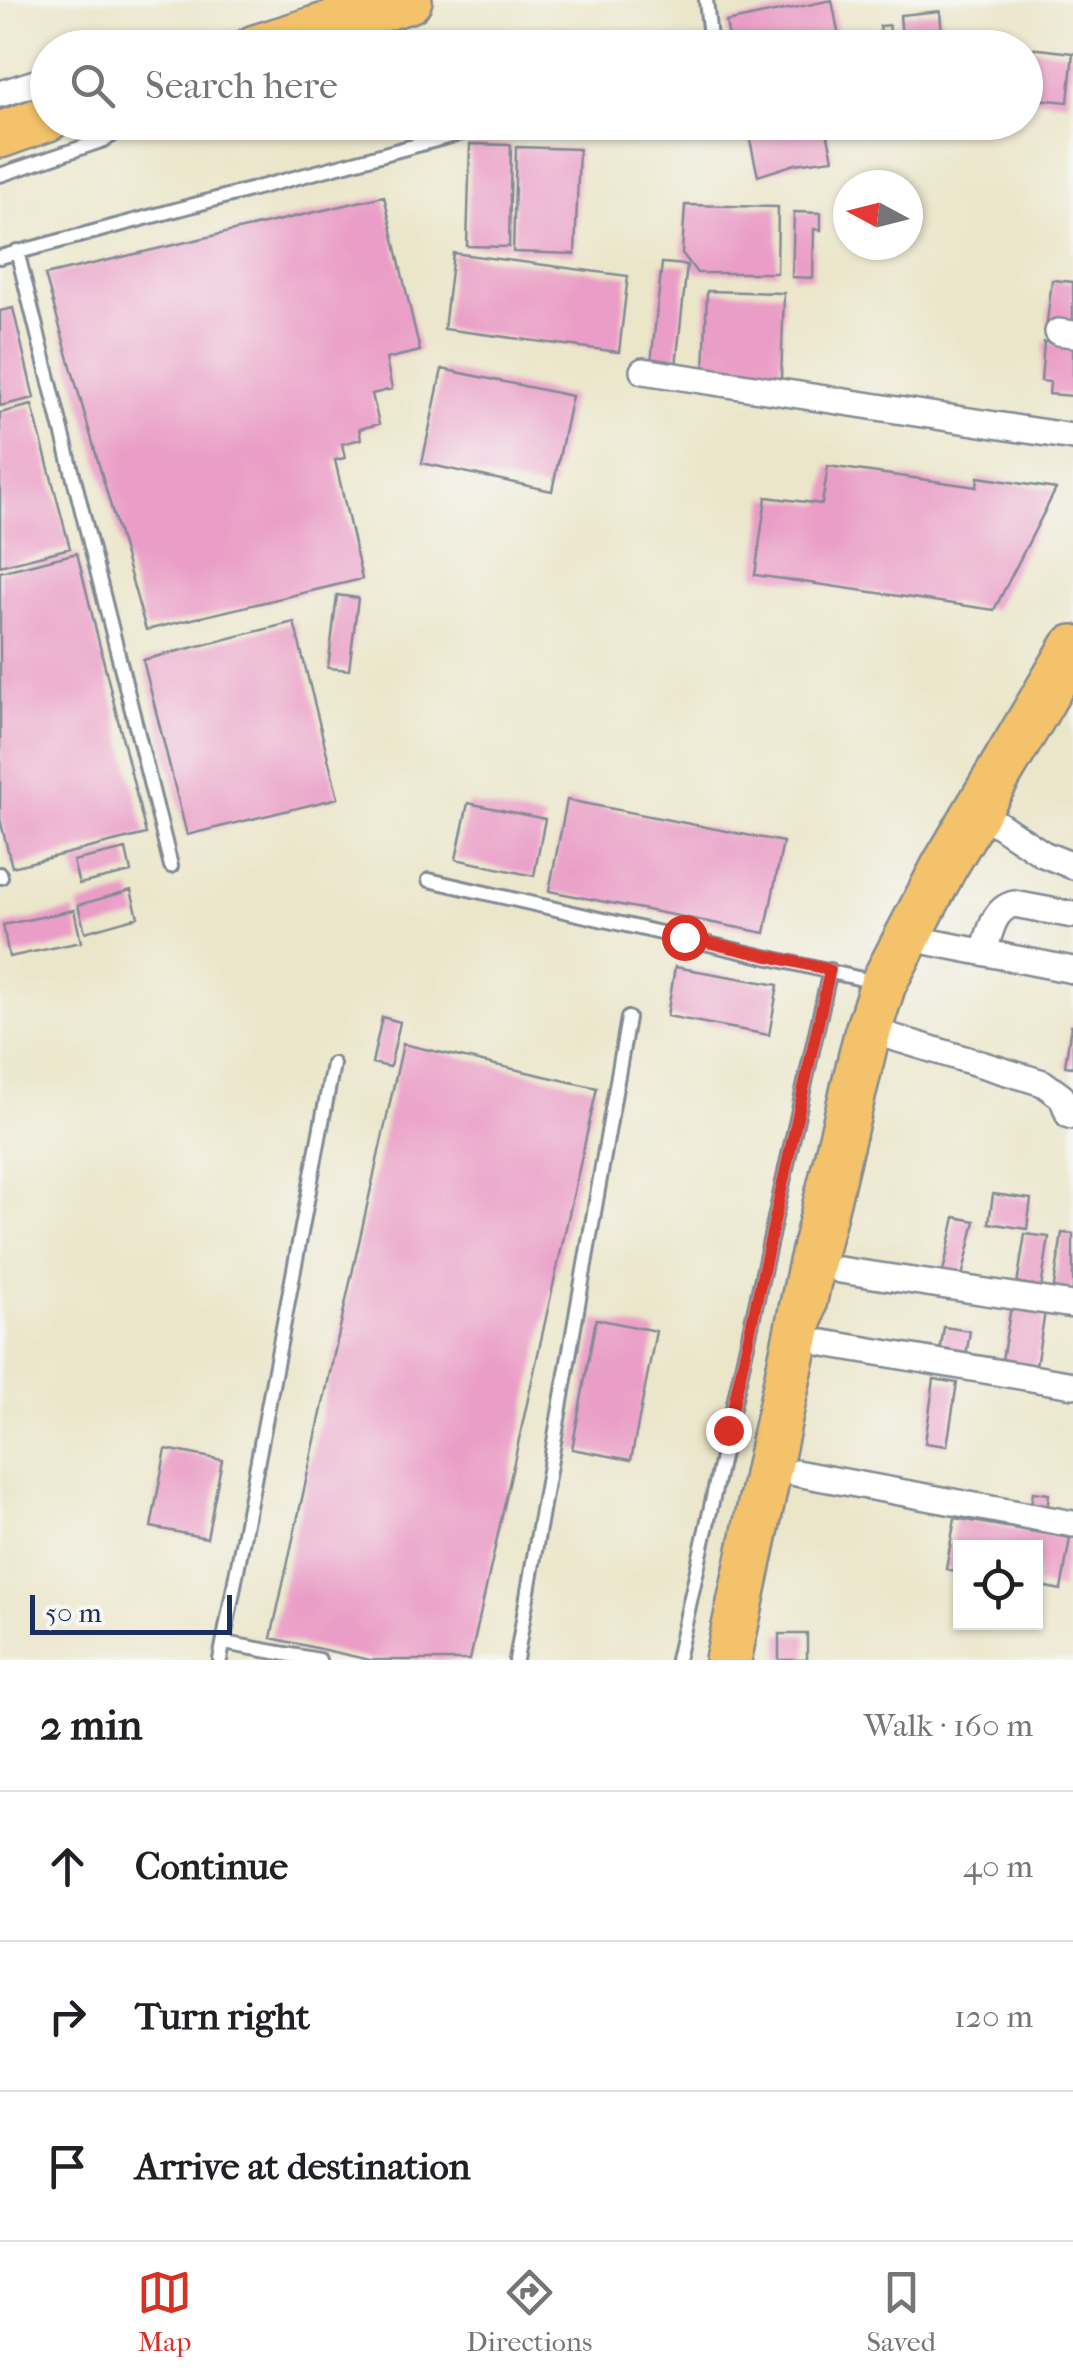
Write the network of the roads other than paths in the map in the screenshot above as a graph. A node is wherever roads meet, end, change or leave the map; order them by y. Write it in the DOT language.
graph roads {
  1 [pos="409,0"];
  2 [pos="706,0"];
  3 [pos="313,30"];
  4 [pos="709,30"];
  5 [pos="30,85"];
  6 [pos="0,94"];
  7 [pos="30,124"];
  8 [pos="0,135"];
  9 [pos="104,140"];
  10 [pos="435,140"];
  11 [pos="0,176"];
  12 [pos="17,251"];
  13 [pos="0,256"];
  14 [pos="643,371"];
  15 [pos="1073,437"];
  16 [pos="1073,648"];
  17 [pos="1056,711"];
  18 [pos="998,824"];
  19 [pos="171,866"];
  20 [pos="1073,866"];
  21 [pos="429,880"];
  22 [pos="1073,915"];
  23 [pos="930,942"];
  24 [pos="984,952"];
  25 [pos="830,970"];
  26 [pos="1073,970"];
  27 [pos="883,984"];
  28 [pos="628,1018"];
  29 [pos="881,1034"];
  30 [pos="333,1064"];
  31 [pos="1069,1104"];
  32 [pos="840,1270"];
  33 [pos="1073,1305"];
  34 [pos="824,1343"];
  35 [pos="1073,1386"];
  36 [pos="796,1473"];
  37 [pos="1073,1524"];
  38 [pos="224,1643"];
  39 [pos="220,1660"];
  40 [pos="319,1660"];
  41 [pos="516,1660"];
  42 [pos="677,1660"];
  43 [pos="728,1660"];
  44 [pos="754,1660"];
  1 -- 3 [label="highway"];
  2 -- 4 [label="lane"];
  5 -- 6 [label="street"];
  7 -- 8 [label="highway"];
  9 -- 11 [label="lane"];
  10 -- 12 [label="lane"];
  12 -- 13 [label="lane"];
  12 -- 19 [label="lane"];
  14 -- 15 [label="street"];
  16 -- 17 [label="highway"];
  17 -- 18 [label="highway"];
  17 -- 27 [label="highway"];
  18 -- 20 [label="street"];
  18 -- 23 [label="highway"];
  21 -- 25 [label="lane"];
  22 -- 24 [label="street"];
  23 -- 24 [label="street"];
  23 -- 29 [label="highway"];
  24 -- 26 [label="street"];
  25 -- 27 [label="lane"];
  25 -- 42 [label="lane"];
  27 -- 29 [label="highway"];
  28 -- 41 [label="lane"];
  29 -- 31 [label="street"];
  29 -- 32 [label="highway"];
  29 -- 43 [label="highway"];
  30 -- 38 [label="lane"];
  32 -- 33 [label="street"];
  32 -- 34 [label="highway"];
  34 -- 35 [label="street"];
  34 -- 36 [label="highway"];
  36 -- 37 [label="street"];
  36 -- 44 [label="highway"];
  38 -- 39 [label="lane"];
  38 -- 40 [label="lane"];
}
